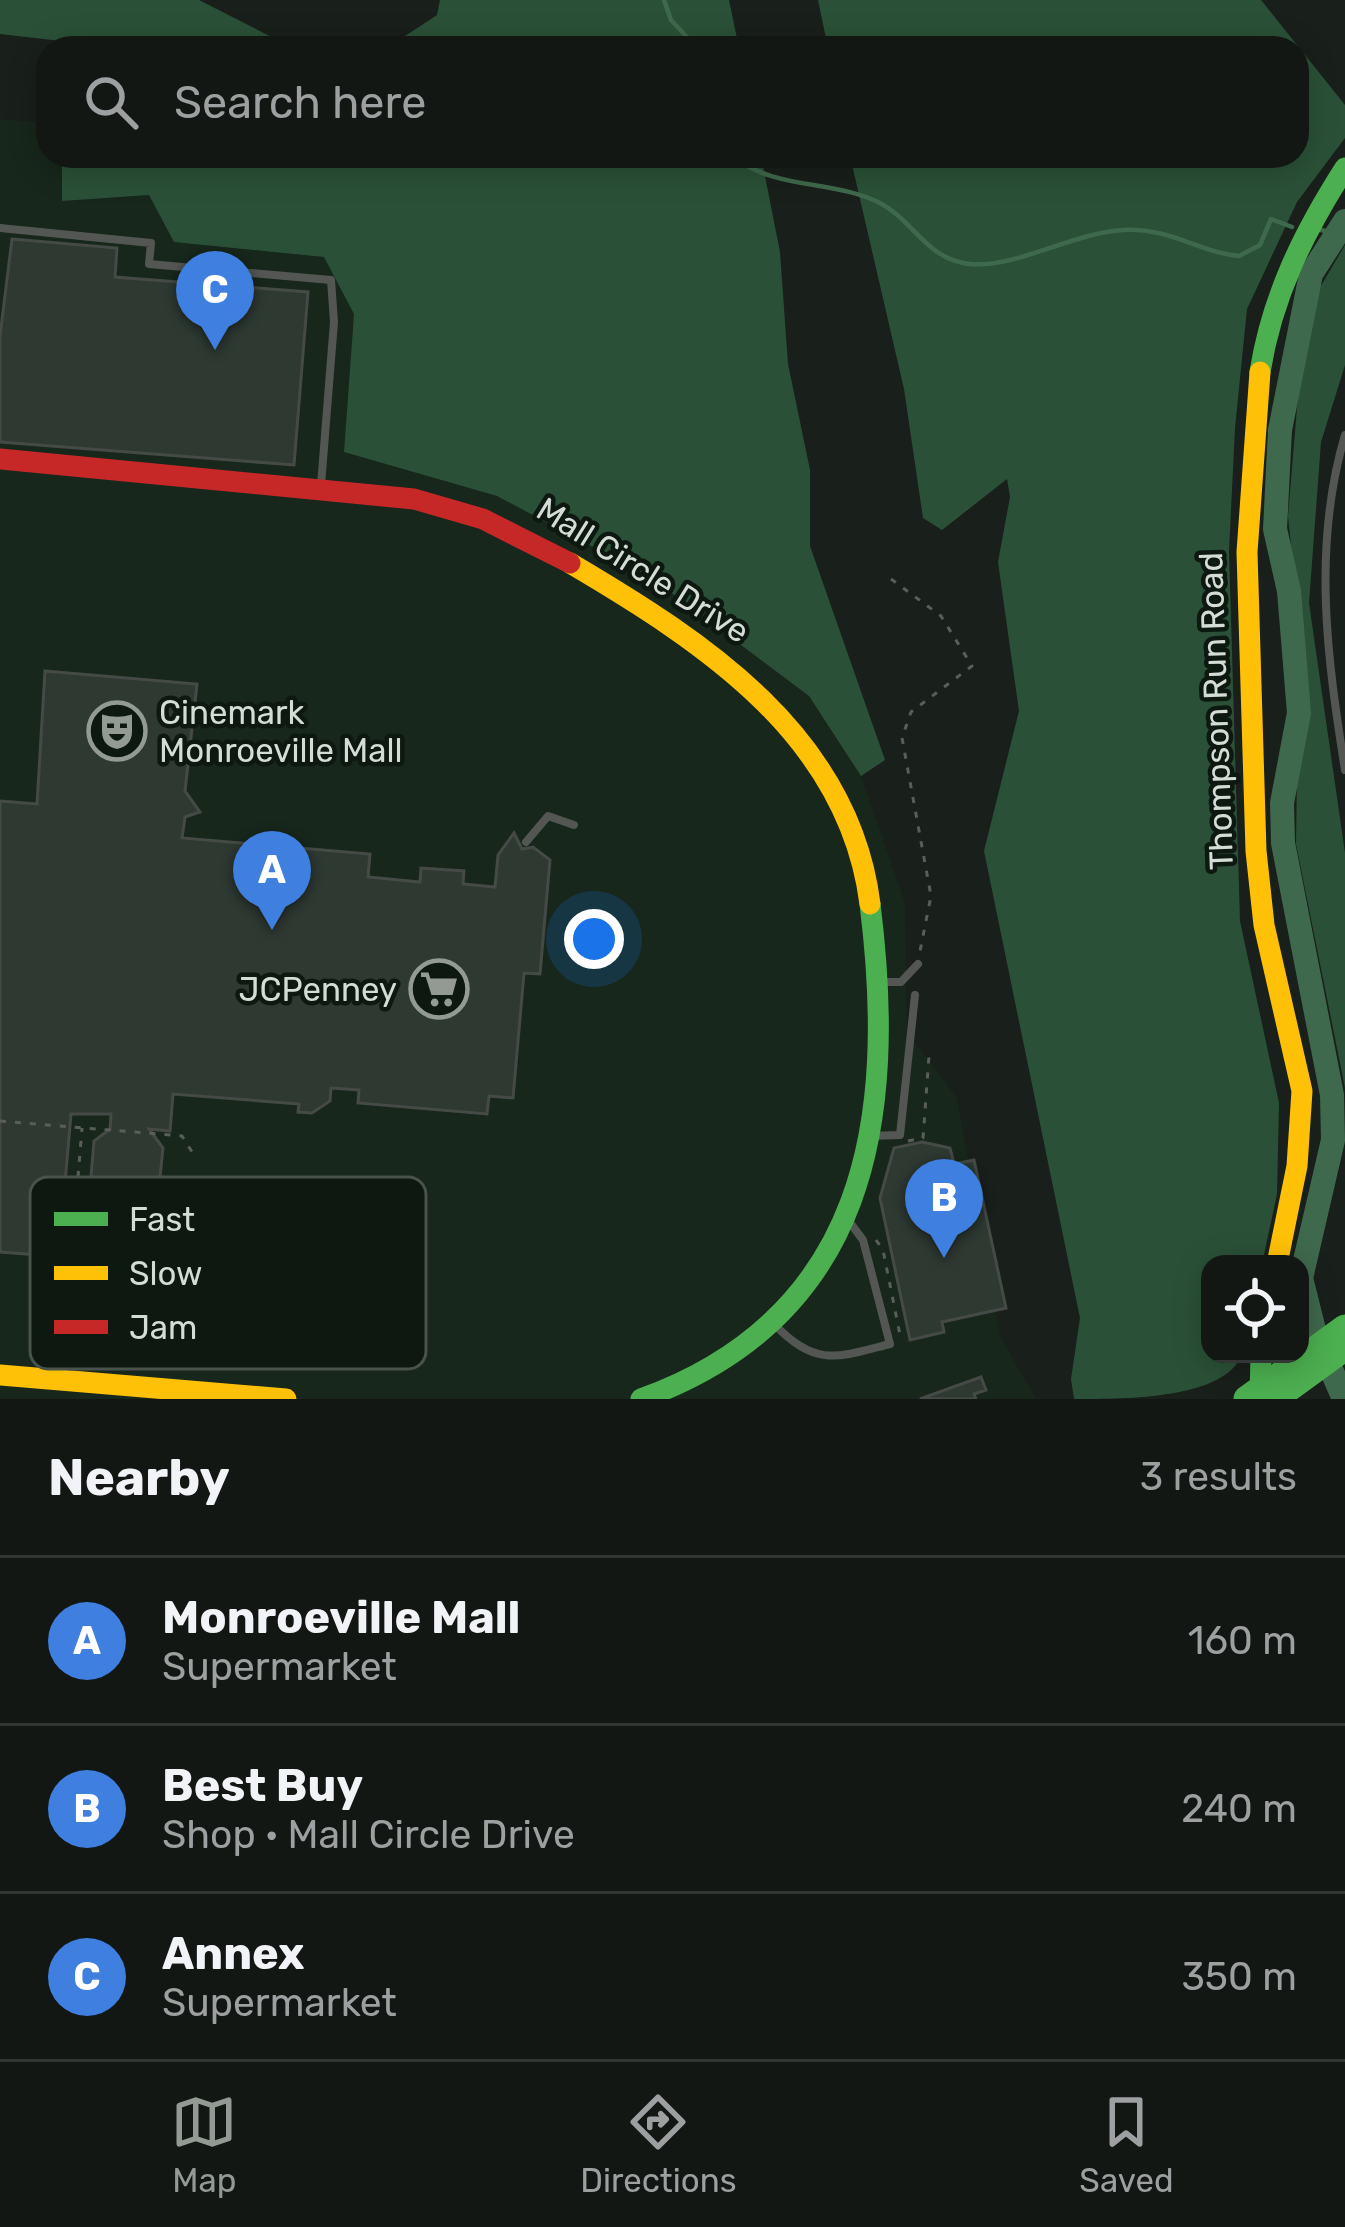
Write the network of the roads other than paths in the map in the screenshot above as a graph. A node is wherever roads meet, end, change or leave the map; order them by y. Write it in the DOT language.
graph roads {
  1 [pos="1345,169"];
  2 [pos="0,228"];
  3 [pos="1345,435"];
  4 [pos="0,459"];
  5 [pos="320,488"];
  6 [pos="1345,770"];
  7 [pos="574,825"];
  8 [pos="526,842"];
  9 [pos="918,964"];
  10 [pos="880,982"];
  11 [pos="915,995"];
  12 [pos="868,1136"];
  13 [pos="859,1226"];
  14 [pos="1278,1255"];
  15 [pos="775,1325"];
  16 [pos="1345,1328"];
  17 [pos="1345,1351"];
  18 [pos="1261,1363"];
  19 [pos="0,1375"];
  20 [pos="55,1385"];
  21 [pos="111,1391"];
  22 [pos="255,1398"];
  23 [pos="286,1399"];
  24 [pos="641,1399"];
  25 [pos="1246,1399"];
  26 [pos="1260,1399"];
  27 [pos="1279,1399"];
  1 -- 14 [label="main road, Thompson Run Road"];
  2 -- 5 [label="lane"];
  3 -- 6 [label="lane"];
  4 -- 5 [label="main road, Mall Circle Drive"];
  5 -- 10 [label="main road, Mall Circle Drive"];
  7 -- 8 [label="lane"];
  9 -- 10 [label="lane"];
  10 -- 12 [label="main road, Mall Circle Drive"];
  11 -- 12 [label="lane"];
  12 -- 13 [label="main road, Mall Circle Drive"];
  13 -- 15 [label="main road, Mall Circle Drive"];
  13 -- 15 [label="lane"];
  15 -- 24 [label="main road, Mall Circle Drive"];
  16 -- 25 [label="main road, bridge"];
  17 -- 27 [label="main road"];
  18 -- 26 [label="main road"];
  19 -- 20 [label="main road"];
  20 -- 21 [label="main road"];
  21 -- 22 [label="main road"];
  22 -- 23 [label="main road"];
}
